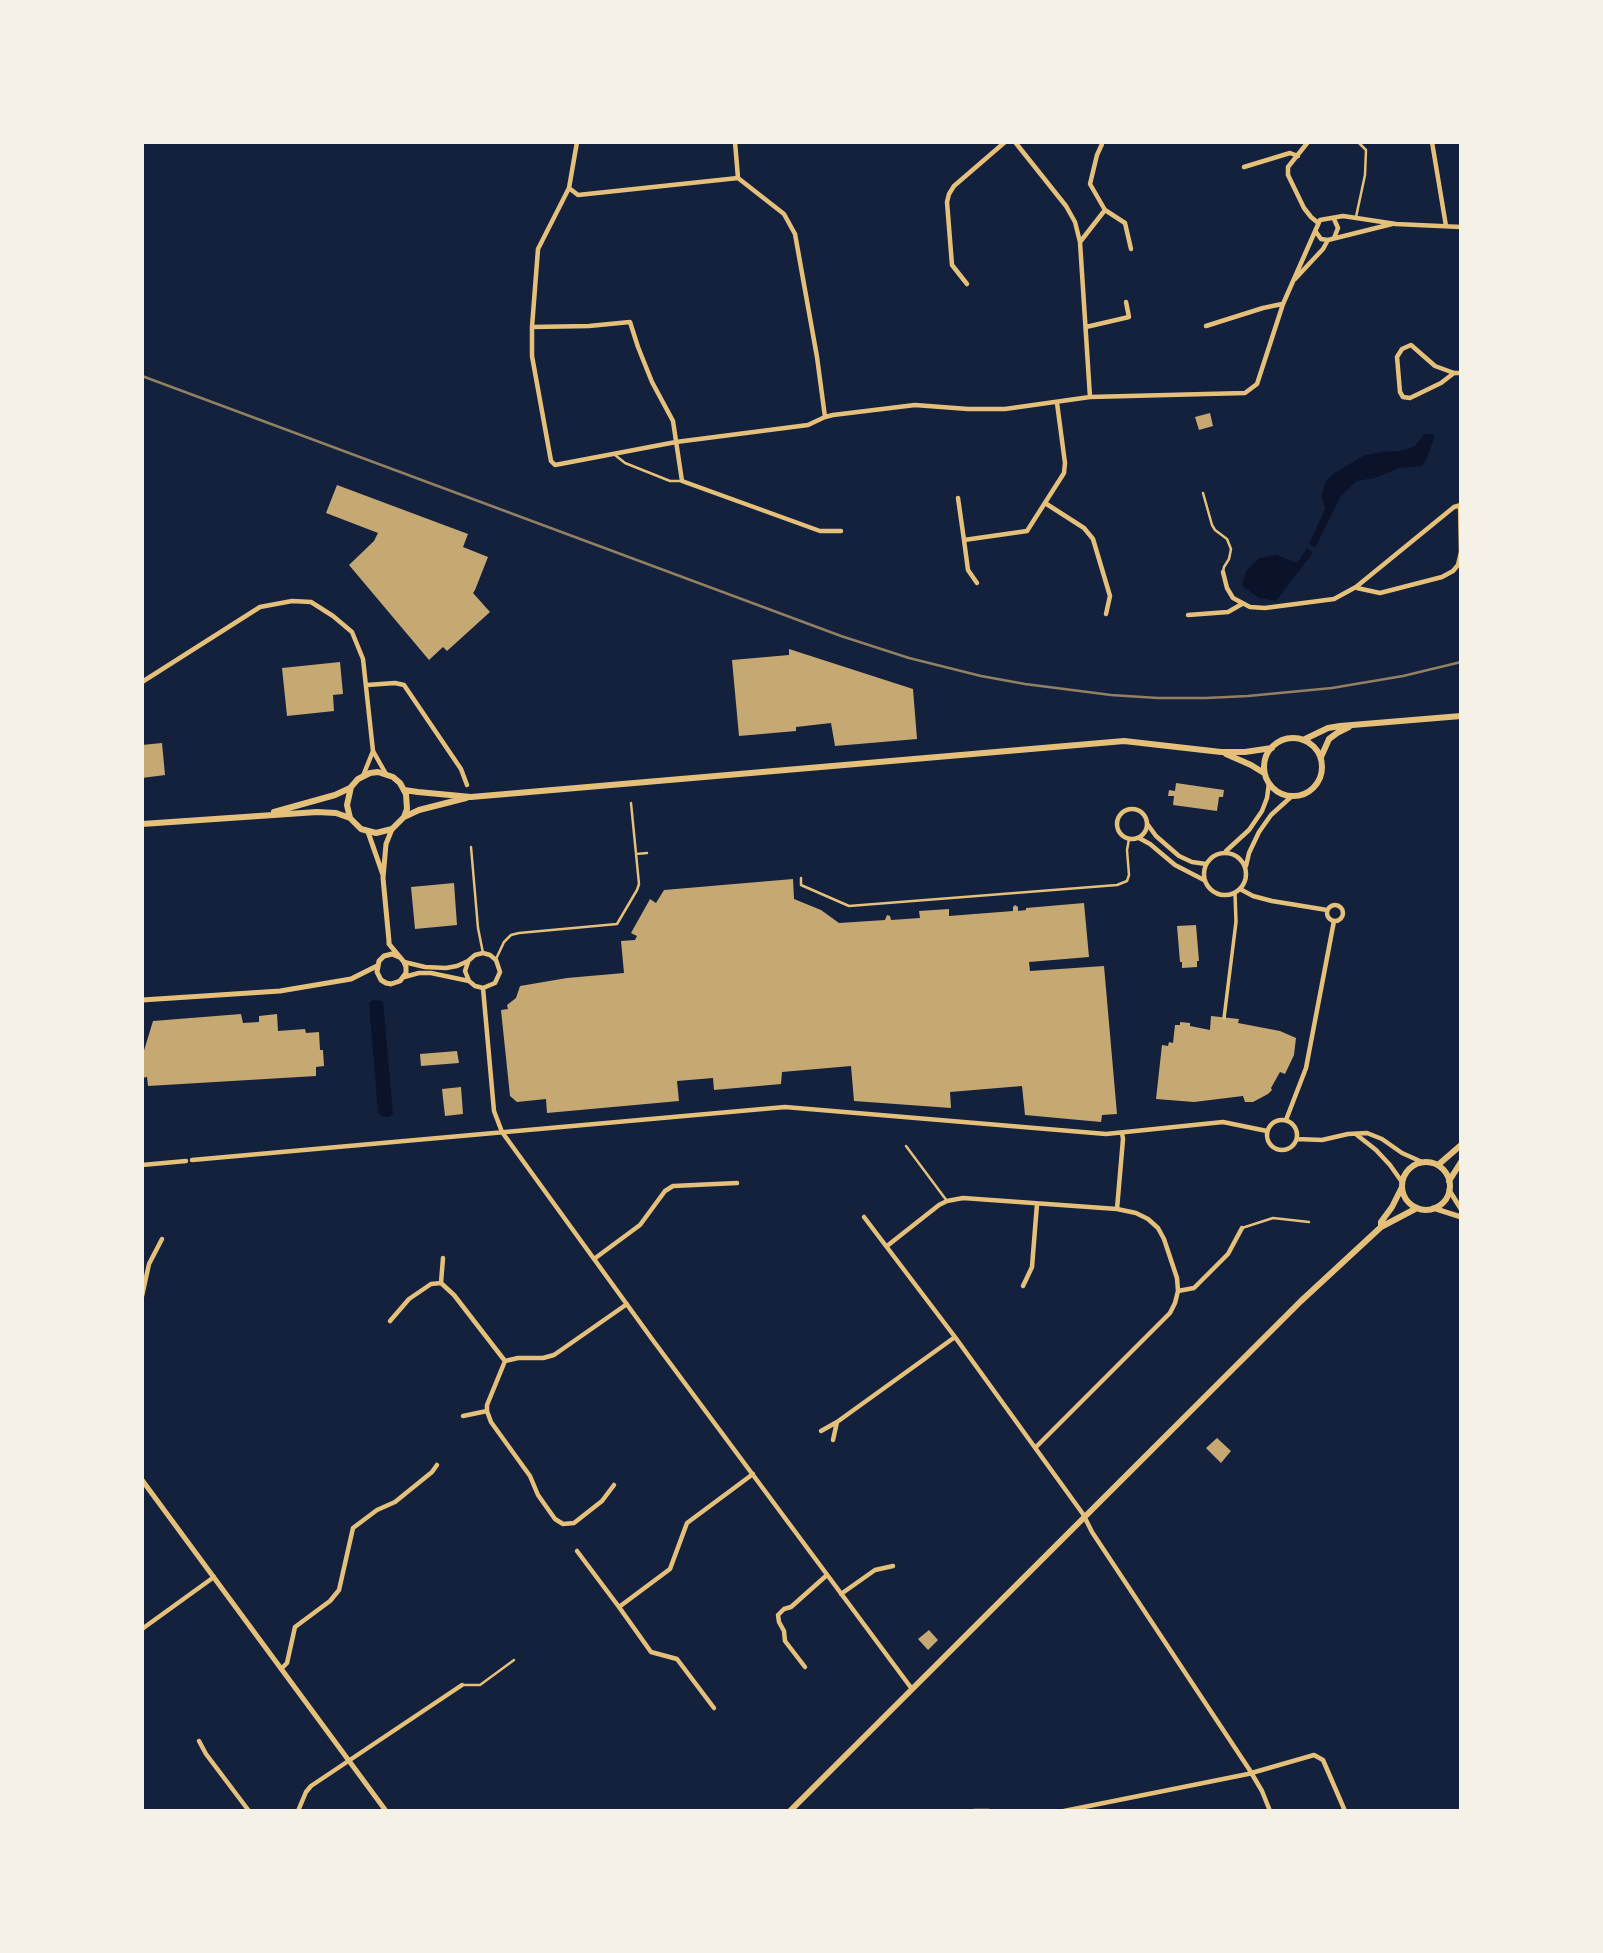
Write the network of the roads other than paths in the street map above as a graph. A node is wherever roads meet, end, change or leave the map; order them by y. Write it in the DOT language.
graph roads {
  1 [pos="578,142"];
  2 [pos="735,142"];
  3 [pos="1005,142"];
  4 [pos="1015,142"];
  5 [pos="1308,142"];
  6 [pos="1358,142"];
  7 [pos="1433,142"];
  8 [pos="1102,144"];
  9 [pos="1298,156"];
  10 [pos="1244,167"];
  11 [pos="738,178"];
  12 [pos="569,188"];
  13 [pos="1105,210"];
  14 [pos="1356,217"];
  15 [pos="1333,219"];
  16 [pos="1317,222"];
  17 [pos="1396,224"];
  18 [pos="1446,226"];
  19 [pos="1461,227"];
  20 [pos="1315,231"];
  21 [pos="1331,239"];
  22 [pos="1080,242"];
  23 [pos="1131,250"];
  24 [pos="1292,282"];
  25 [pos="967,284"];
  26 [pos="1126,302"];
  27 [pos="1283,304"];
  28 [pos="1206,326"];
  29 [pos="532,327"];
  30 [pos="1086,327"];
  31 [pos="1454,373"];
  32 [pos="1461,373"];
  33 [pos="1090,397"];
  34 [pos="1057,403"];
  35 [pos="825,417"];
  36 [pos="676,442"];
  37 [pos="614,453"];
  38 [pos="682,481"];
  39 [pos="1203,493"];
  40 [pos="958,498"];
  41 [pos="1045,503"];
  42 [pos="1460,505"];
  43 [pos="841,531"];
  44 [pos="964,540"];
  45 [pos="1223,572"];
  46 [pos="977,583"];
  47 [pos="1356,587"];
  48 [pos="1242,604"];
  49 [pos="1106,614"];
  50 [pos="1188,615"];
  51 [pos="142,682"];
  52 [pos="366,685"];
  53 [pos="1461,716"];
  54 [pos="1354,725"];
  55 [pos="1303,740"];
  56 [pos="1272,748"];
  57 [pos="373,751"];
  58 [pos="1221,752"];
  59 [pos="1321,757"];
  60 [pos="1264,773"];
  61 [pos="386,774"];
  62 [pos="363,776"];
  63 [pos="1269,783"];
  64 [pos="467,785"];
  65 [pos="351,787"];
  66 [pos="404,790"];
  67 [pos="1292,796"];
  68 [pos="471,797"];
  69 [pos="631,803"];
  70 [pos="269,814"];
  71 [pos="404,817"];
  72 [pos="350,818"];
  73 [pos="142,824"];
  74 [pos="1147,824"];
  75 [pos="392,829"];
  76 [pos="368,832"];
  77 [pos="1139,838"];
  78 [pos="1129,839"];
  79 [pos="471,847"];
  80 [pos="1224,852"];
  81 [pos="647,853"];
  82 [pos="636,854"];
  83 [pos="1206,864"];
  84 [pos="1246,867"];
  85 [pos="383,878"];
  86 [pos="801,878"];
  87 [pos="1204,880"];
  88 [pos="1238,891"];
  89 [pos="1327,910"];
  90 [pos="1334,921"];
  91 [pos="389,944"];
  92 [pos="483,953"];
  93 [pos="402,959"];
  94 [pos="496,960"];
  95 [pos="468,961"];
  96 [pos="378,964"];
  97 [pos="362,975"];
  98 [pos="404,977"];
  99 [pos="379,978"];
  100 [pos="469,981"];
  101 [pos="483,988"];
  102 [pos="142,1000"];
  103 [pos="1224,1018"];
  104 [pos="1286,1120"];
  105 [pos="1267,1131"];
  106 [pos="502,1132"];
  107 [pos="1122,1133"];
  108 [pos="1357,1134"];
  109 [pos="1297,1139"];
  110 [pos="1461,1145"];
  111 [pos="906,1146"];
  112 [pos="192,1160"];
  113 [pos="186,1161"];
  114 [pos="1461,1161"];
  115 [pos="1422,1162"];
  116 [pos="142,1165"];
  117 [pos="1437,1165"];
  118 [pos="1449,1181"];
  119 [pos="737,1183"];
  120 [pos="1402,1185"];
  121 [pos="1450,1190"];
  122 [pos="947,1201"];
  123 [pos="1037,1204"];
  124 [pos="1417,1208"];
  125 [pos="1117,1209"];
  126 [pos="1433,1209"];
  127 [pos="1461,1209"];
  128 [pos="864,1217"];
  129 [pos="1461,1217"];
  130 [pos="1309,1222"];
  131 [pos="1381,1227"];
  132 [pos="1242,1228"];
  133 [pos="162,1239"];
  134 [pos="887,1246"];
  135 [pos="443,1258"];
  136 [pos="594,1259"];
  137 [pos="440,1283"];
  138 [pos="1023,1286"];
  139 [pos="1178,1292"];
  140 [pos="142,1296"];
  141 [pos="627,1304"];
  142 [pos="390,1321"];
  143 [pos="955,1337"];
  144 [pos="505,1361"];
  145 [pos="487,1411"];
  146 [pos="463,1416"];
  147 [pos="837,1422"];
  148 [pos="821,1431"];
  149 [pos="833,1440"];
  150 [pos="1036,1447"];
  151 [pos="437,1465"];
  152 [pos="753,1474"];
  153 [pos="142,1480"];
  154 [pos="614,1485"];
  155 [pos="1085,1517"];
  156 [pos="576,1551"];
  157 [pos="893,1566"];
  158 [pos="827,1575"];
  159 [pos="214,1577"];
  160 [pos="841,1594"];
  161 [pos="619,1607"];
  162 [pos="142,1629"];
  163 [pos="514,1660"];
  164 [pos="806,1667"];
  165 [pos="281,1669"];
  166 [pos="462,1685"];
  167 [pos="913,1689"];
  168 [pos="714,1708"];
  169 [pos="198,1741"];
  170 [pos="349,1760"];
  171 [pos="1252,1774"];
  172 [pos="249,1811"];
  173 [pos="298,1811"];
  174 [pos="386,1811"];
  175 [pos="790,1811"];
  176 [pos="974,1811"];
  177 [pos="989,1811"];
  178 [pos="1064,1811"];
  179 [pos="1270,1811"];
  180 [pos="1345,1811"];
  1 -- 12 [label="street"];
  2 -- 11 [label="street"];
  3 -- 25 [label="street"];
  4 -- 22 [label="street"];
  5 -- 9 [label="street"];
  6 -- 14 [label="lane"];
  7 -- 18 [label="street"];
  8 -- 13 [label="street"];
  9 -- 10 [label="street"];
  9 -- 16 [label="street"];
  11 -- 12 [label="street"];
  11 -- 35 [label="street"];
  12 -- 29 [label="street"];
  13 -- 22 [label="street"];
  13 -- 23 [label="street"];
  14 -- 15 [label="street"];
  14 -- 17 [label="street"];
  15 -- 16 [label="street"];
  15 -- 21 [label="street"];
  16 -- 20 [label="street"];
  17 -- 18 [label="street"];
  17 -- 21 [label="street"];
  18 -- 19 [label="street"];
  20 -- 21 [label="street"];
  20 -- 24 [label="street"];
  21 -- 24 [label="street"];
  22 -- 30 [label="street"];
  24 -- 27 [label="street"];
  26 -- 30 [label="street"];
  27 -- 28 [label="street"];
  27 -- 33 [label="street"];
  29 -- 36 [label="street"];
  29 -- 37 [label="street"];
  30 -- 33 [label="street"];
  31 -- 31 [label="street"];
  31 -- 32 [label="street"];
  33 -- 34 [label="street"];
  34 -- 35 [label="street"];
  34 -- 41 [label="street"];
  35 -- 36 [label="street"];
  36 -- 37 [label="street"];
  36 -- 38 [label="street"];
  37 -- 38 [label="lane"];
  38 -- 43 [label="street"];
  39 -- 45 [label="lane"];
  40 -- 44 [label="street"];
  41 -- 44 [label="street"];
  41 -- 49 [label="street"];
  42 -- 47 [label="street"];
  42 -- 47 [label="street"];
  44 -- 46 [label="street"];
  45 -- 48 [label="street"];
  47 -- 48 [label="street"];
  48 -- 50 [label="street"];
  51 -- 52 [label="street"];
  52 -- 57 [label="street"];
  52 -- 64 [label="street"];
  53 -- 54 [label="main road"];
  54 -- 55 [label="main road"];
  54 -- 59 [label="main road"];
  55 -- 56 [label="main road"];
  55 -- 59 [label="main road"];
  56 -- 58 [label="main road"];
  56 -- 60 [label="main road"];
  57 -- 61 [label="street"];
  57 -- 62 [label="street"];
  58 -- 60 [label="main road"];
  58 -- 68 [label="main road"];
  59 -- 67 [label="main road"];
  60 -- 63 [label="main road"];
  61 -- 62 [label="main road"];
  61 -- 66 [label="main road"];
  62 -- 65 [label="main road"];
  63 -- 67 [label="main road"];
  63 -- 80 [label="street"];
  65 -- 70 [label="main road"];
  65 -- 72 [label="main road"];
  66 -- 68 [label="main road"];
  66 -- 71 [label="main road"];
  67 -- 84 [label="street"];
  68 -- 71 [label="main road"];
  69 -- 82 [label="lane"];
  70 -- 72 [label="main road"];
  70 -- 73 [label="main road"];
  71 -- 75 [label="main road"];
  72 -- 76 [label="main road"];
  74 -- 77 [label="street"];
  74 -- 78 [label="street"];
  74 -- 83 [label="street"];
  75 -- 76 [label="main road"];
  75 -- 85 [label="street"];
  76 -- 85 [label="street"];
  77 -- 78 [label="street"];
  77 -- 87 [label="street"];
  78 -- 86 [label="lane"];
  79 -- 92 [label="lane"];
  80 -- 83 [label="street"];
  80 -- 84 [label="street"];
  81 -- 82 [label="lane"];
  82 -- 94 [label="lane"];
  83 -- 87 [label="street"];
  84 -- 88 [label="street"];
  85 -- 91 [label="street"];
  87 -- 88 [label="street"];
  88 -- 89 [label="street"];
  88 -- 103 [label="street"];
  89 -- 90 [label="street"];
  89 -- 90 [label="street"];
  90 -- 104 [label="street"];
  91 -- 93 [label="street"];
  91 -- 96 [label="street"];
  92 -- 94 [label="street"];
  92 -- 95 [label="street"];
  93 -- 95 [label="street"];
  93 -- 96 [label="street"];
  93 -- 98 [label="street"];
  94 -- 101 [label="street"];
  95 -- 100 [label="street"];
  96 -- 97 [label="street"];
  96 -- 99 [label="street"];
  97 -- 99 [label="street"];
  97 -- 102 [label="street"];
  98 -- 99 [label="street"];
  98 -- 100 [label="street"];
  100 -- 101 [label="street"];
  101 -- 106 [label="street"];
  104 -- 105 [label="street"];
  104 -- 109 [label="street"];
  105 -- 107 [label="street"];
  105 -- 109 [label="street"];
  106 -- 107 [label="street"];
  106 -- 112 [label="street"];
  106 -- 136 [label="street"];
  107 -- 125 [label="street"];
  108 -- 109 [label="street"];
  108 -- 115 [label="street"];
  108 -- 120 [label="street"];
  110 -- 117 [label="main road"];
  111 -- 122 [label="lane"];
  113 -- 116 [label="street"];
  114 -- 118 [label="main road"];
  115 -- 117 [label="main road"];
  115 -- 120 [label="main road"];
  117 -- 118 [label="main road"];
  118 -- 121 [label="main road"];
  119 -- 136 [label="street"];
  120 -- 124 [label="main road"];
  120 -- 131 [label="main road"];
  121 -- 126 [label="main road"];
  121 -- 127 [label="street"];
  122 -- 123 [label="street"];
  122 -- 134 [label="street"];
  123 -- 125 [label="street"];
  123 -- 138 [label="street"];
  124 -- 126 [label="main road"];
  124 -- 131 [label="main road"];
  125 -- 139 [label="street"];
  126 -- 129 [label="street"];
  128 -- 134 [label="street"];
  130 -- 132 [label="lane"];
  131 -- 155 [label="main road"];
  132 -- 139 [label="street"];
  133 -- 140 [label="street"];
  134 -- 143 [label="street"];
  135 -- 137 [label="street"];
  136 -- 141 [label="street"];
  137 -- 142 [label="street"];
  137 -- 144 [label="street"];
  139 -- 150 [label="street"];
  141 -- 144 [label="street"];
  141 -- 152 [label="street"];
  143 -- 147 [label="street"];
  143 -- 150 [label="street"];
  144 -- 145 [label="street"];
  145 -- 146 [label="street"];
  145 -- 154 [label="street"];
  147 -- 148 [label="street"];
  147 -- 149 [label="street"];
  150 -- 155 [label="street"];
  151 -- 165 [label="street"];
  152 -- 158 [label="street"];
  152 -- 161 [label="street"];
  153 -- 159 [label="street"];
  155 -- 167 [label="main road"];
  155 -- 171 [label="street"];
  156 -- 161 [label="street"];
  157 -- 160 [label="street"];
  158 -- 160 [label="street"];
  158 -- 164 [label="street"];
  159 -- 162 [label="street"];
  159 -- 165 [label="street"];
  160 -- 167 [label="street"];
  161 -- 168 [label="street"];
  163 -- 166 [label="lane"];
  165 -- 170 [label="street"];
  166 -- 170 [label="street"];
  167 -- 175 [label="main road"];
  169 -- 172 [label="street"];
  170 -- 173 [label="street"];
  170 -- 174 [label="street"];
  171 -- 178 [label="street"];
  171 -- 179 [label="street"];
  171 -- 180 [label="street"];
  176 -- 177 [label="street"];
}
